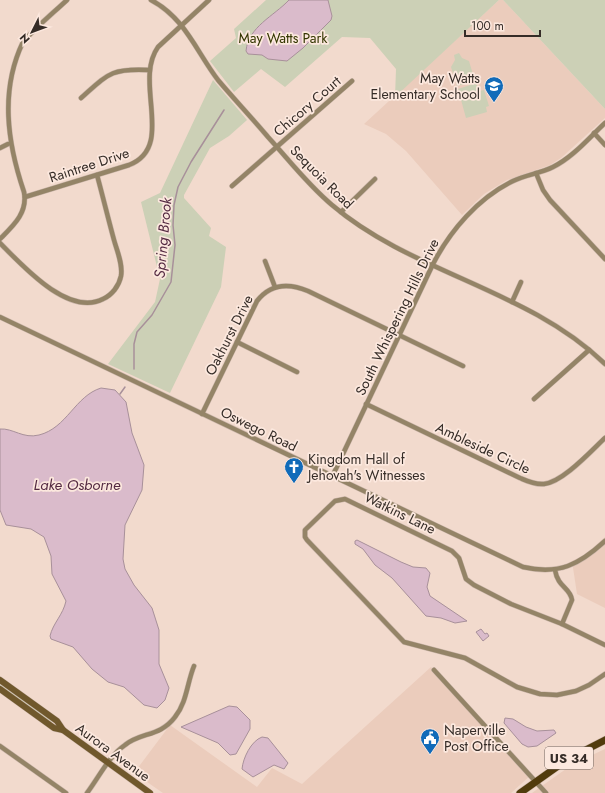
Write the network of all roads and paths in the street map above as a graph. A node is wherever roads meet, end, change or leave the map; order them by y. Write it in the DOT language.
graph roads {
  1 [pos="67,0"];
  2 [pos="151,0"];
  3 [pos="209,0"];
  4 [pos="182,25"];
  5 [pos="149,70"];
  6 [pos="6,73"];
  7 [pos="352,81"];
  8 [pos="81,98"];
  9 [pos="605,123"];
  10 [pos="3,130"];
  11 [pos="594,133"];
  12 [pos="8,144"];
  13 [pos="605,145"];
  14 [pos="277,147"];
  15 [pos="0,148"];
  16 [pos="536,173"];
  17 [pos="97,175"];
  18 [pos="375,179"];
  19 [pos="232,186"];
  20 [pos="25,197"];
  21 [pos="341,212"];
  22 [pos="0,239"];
  23 [pos="0,243"];
  24 [pos="605,259"];
  25 [pos="265,261"];
  26 [pos="433,264"];
  27 [pos="521,282"];
  28 [pos="275,286"];
  29 [pos="512,302"];
  30 [pos="0,317"];
  31 [pos="400,336"];
  32 [pos="237,342"];
  33 [pos="589,350"];
  34 [pos="605,364"];
  35 [pos="463,366"];
  36 [pos="297,372"];
  37 [pos="534,399"];
  38 [pos="366,404"];
  39 [pos="202,414"];
  40 [pos="605,438"];
  41 [pos="332,477"];
  42 [pos="605,541"];
  43 [pos="555,570"];
  44 [pos="562,624"];
  45 [pos="605,645"];
  46 [pos="194,666"];
  47 [pos="434,670"];
  48 [pos="605,674"];
  49 [pos="0,680"];
  50 [pos="0,689"];
  51 [pos="63,730"];
  52 [pos="605,740"];
  53 [pos="0,746"];
  54 [pos="108,763"];
  55 [pos="536,780"];
  56 [pos="66,793"];
  57 [pos="87,793"];
  58 [pos="150,793"];
  59 [pos="520,793"];
  60 [pos="546,793"];
  1 -- 6 [label="street"];
  2 -- 4 [label="street, Sequoia Road"];
  3 -- 4 [label="street, Raintree Drive"];
  4 -- 5 [label="street, Raintree Drive"];
  4 -- 14 [label="street, Sequoia Road"];
  5 -- 8 [label="street"];
  5 -- 17 [label="street, Raintree Drive"];
  7 -- 14 [label="street, Chicory Court"];
  9 -- 11 [label="street, South Whispering Hills Drive"];
  10 -- 12 [label="street"];
  11 -- 13 [label="street"];
  11 -- 16 [label="street, South Whispering Hills Drive"];
  12 -- 15 [label="street"];
  12 -- 20 [label="street"];
  14 -- 19 [label="street, Chicory Court"];
  14 -- 21 [label="street, Sequoia Road"];
  16 -- 24 [label="street"];
  16 -- 26 [label="street, South Whispering Hills Drive"];
  17 -- 20 [label="street, Raintree Drive"];
  17 -- 23 [label="street"];
  18 -- 21 [label="street"];
  20 -- 22 [label="street"];
  21 -- 26 [label="street, Sequoia Road"];
  25 -- 28 [label="street"];
  26 -- 29 [label="street, Sequoia Road"];
  26 -- 31 [label="street, South Whispering Hills Drive"];
  27 -- 29 [label="street"];
  28 -- 31 [label="street"];
  28 -- 32 [label="street, Oakhurst Drive"];
  29 -- 33 [label="street, Sequoia Road"];
  30 -- 39 [label="street, Oswego Road"];
  31 -- 35 [label="street"];
  31 -- 38 [label="street, South Whispering Hills Drive"];
  32 -- 36 [label="street"];
  32 -- 39 [label="street, Oakhurst Drive"];
  33 -- 34 [label="street, Sequoia Road"];
  33 -- 37 [label="street"];
  38 -- 40 [label="street, Ambleside Circle"];
  38 -- 41 [label="street, South Whispering Hills Drive"];
  39 -- 41 [label="street, Oswego Road"];
  41 -- 43 [label="street, Oswego Road"];
  42 -- 43 [label="street, Oswego Road"];
  43 -- 44 [label="street"];
  44 -- 45 [label="street, Watkins Lane"];
  44 -- 48 [label="street, Watkins Lane"];
  46 -- 54 [label="street"];
  47 -- 55 [label="street"];
  49 -- 51 [label="main road, Aurora Avenue"];
  50 -- 51 [label="main road, Aurora Avenue"];
  51 -- 54 [label="main road, Aurora Avenue"];
  52 -- 55 [label="main road, US 34"];
  53 -- 56 [label="street"];
  54 -- 57 [label="street"];
  54 -- 58 [label="main road, Aurora Avenue"];
  55 -- 59 [label="main road, US 34"];
  55 -- 60 [label="street"];
}
